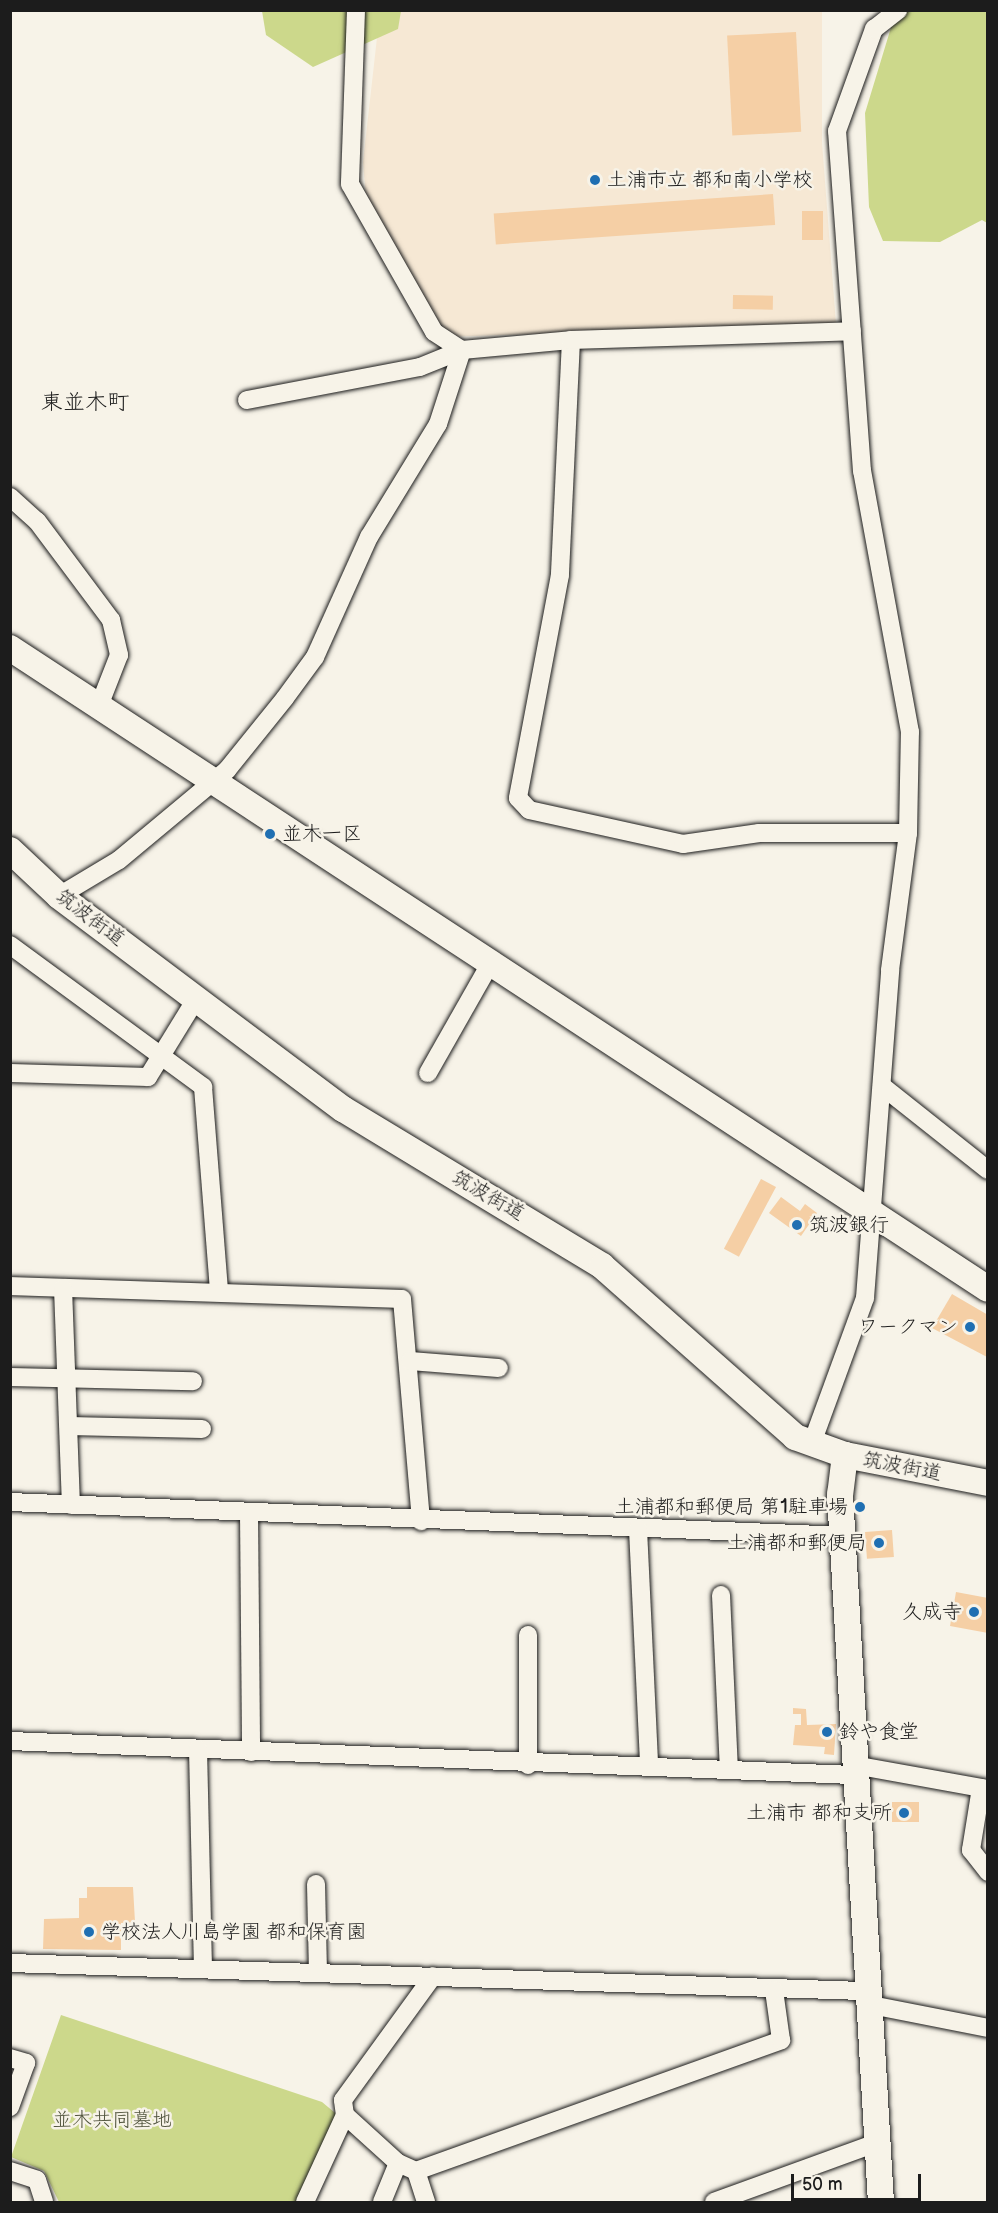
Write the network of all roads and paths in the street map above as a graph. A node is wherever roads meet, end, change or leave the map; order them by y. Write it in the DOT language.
graph roads {
  1 [pos="356,10"];
  2 [pos="898,10"];
  3 [pos="852,331"];
  4 [pos="570,340"];
  5 [pos="462,350"];
  6 [pos="247,400"];
  7 [pos="10,497"];
  8 [pos="10,648"];
  9 [pos="99,706"];
  10 [pos="211,780"];
  11 [pos="908,833"];
  12 [pos="10,850"];
  13 [pos="59,896"];
  14 [pos="10,945"];
  15 [pos="491,962"];
  16 [pos="196,999"];
  17 [pos="160,1050"];
  18 [pos="10,1073"];
  19 [pos="428,1073"];
  20 [pos="882,1086"];
  21 [pos="987,1170"];
  22 [pos="870,1212"];
  23 [pos="10,1286"];
  24 [pos="63,1288"];
  25 [pos="987,1289"];
  26 [pos="219,1291"];
  27 [pos="410,1361"];
  28 [pos="499,1368"];
  29 [pos="10,1377"];
  30 [pos="67,1378"];
  31 [pos="193,1381"];
  32 [pos="69,1426"];
  33 [pos="202,1429"];
  34 [pos="812,1443"];
  35 [pos="845,1455"];
  36 [pos="987,1483"];
  37 [pos="10,1502"];
  38 [pos="71,1505"];
  39 [pos="249,1512"];
  40 [pos="421,1521"];
  41 [pos="638,1528"];
  42 [pos="844,1536"];
  43 [pos="721,1594"];
  44 [pos="528,1635"];
  45 [pos="10,1741"];
  46 [pos="198,1749"];
  47 [pos="251,1752"];
  48 [pos="528,1765"];
  49 [pos="649,1766"];
  50 [pos="729,1769"];
  51 [pos="854,1770"];
  52 [pos="984,1788"];
  53 [pos="987,1872"];
  54 [pos="316,1884"];
  55 [pos="10,1963"];
  56 [pos="203,1968"];
  57 [pos="318,1972"];
  58 [pos="433,1976"];
  59 [pos="774,1990"];
  60 [pos="866,1998"];
  61 [pos="987,2028"];
  62 [pos="10,2058"];
  63 [pos="10,2107"];
  64 [pos="345,2115"];
  65 [pos="876,2143"];
  66 [pos="398,2163"];
  67 [pos="10,2171"];
  68 [pos="416,2171"];
  69 [pos="44,2202"];
  70 [pos="305,2202"];
  71 [pos="382,2202"];
  72 [pos="426,2202"];
  73 [pos="714,2202"];
  74 [pos="881,2202"];
  1 -- 5 [label="street"];
  2 -- 3 [label="street"];
  3 -- 4 [label="street"];
  3 -- 11 [label="street"];
  4 -- 5 [label="street"];
  4 -- 11 [label="street"];
  5 -- 6 [label="street"];
  5 -- 10 [label="street"];
  7 -- 9 [label="street"];
  8 -- 9 [label="street"];
  9 -- 10 [label="street"];
  10 -- 13 [label="street"];
  10 -- 15 [label="street"];
  11 -- 20 [label="street"];
  12 -- 13 [label="street, 筑波街道"];
  13 -- 16 [label="street, 筑波街道"];
  14 -- 17 [label="street"];
  15 -- 19 [label="street"];
  15 -- 22 [label="street"];
  16 -- 17 [label="street"];
  16 -- 34 [label="street, 筑波街道"];
  17 -- 18 [label="street"];
  17 -- 26 [label="street"];
  20 -- 21 [label="street"];
  20 -- 22 [label="street"];
  22 -- 25 [label="street"];
  22 -- 34 [label="street"];
  23 -- 24 [label="street"];
  24 -- 26 [label="street"];
  24 -- 30 [label="street"];
  26 -- 27 [label="street"];
  27 -- 28 [label="street"];
  27 -- 40 [label="street"];
  29 -- 30 [label="street"];
  30 -- 31 [label="street"];
  30 -- 32 [label="street"];
  32 -- 33 [label="street"];
  32 -- 38 [label="street"];
  34 -- 35 [label="street, 筑波街道"];
  35 -- 36 [label="street, 筑波街道"];
  35 -- 42 [label="street"];
  37 -- 38 [label="street"];
  38 -- 39 [label="street"];
  39 -- 40 [label="street"];
  39 -- 47 [label="street"];
  40 -- 41 [label="street"];
  41 -- 42 [label="street"];
  41 -- 49 [label="street"];
  42 -- 51 [label="street"];
  43 -- 50 [label="street"];
  44 -- 48 [label="street"];
  45 -- 46 [label="street"];
  46 -- 47 [label="street"];
  46 -- 56 [label="street"];
  47 -- 48 [label="street"];
  48 -- 49 [label="street"];
  49 -- 50 [label="street"];
  50 -- 51 [label="street"];
  51 -- 52 [label="street"];
  51 -- 60 [label="street"];
  52 -- 53 [label="street"];
  54 -- 57 [label="street"];
  55 -- 56 [label="street"];
  56 -- 57 [label="street"];
  57 -- 58 [label="street"];
  58 -- 59 [label="street"];
  58 -- 64 [label="street"];
  59 -- 60 [label="street"];
  59 -- 68 [label="street"];
  60 -- 61 [label="street"];
  60 -- 65 [label="street"];
  62 -- 63 [label="street"];
  64 -- 66 [label="street"];
  64 -- 70 [label="street"];
  65 -- 73 [label="street"];
  65 -- 74 [label="street"];
  66 -- 68 [label="street"];
  66 -- 71 [label="street"];
  67 -- 69 [label="street"];
  68 -- 72 [label="street"];
}
